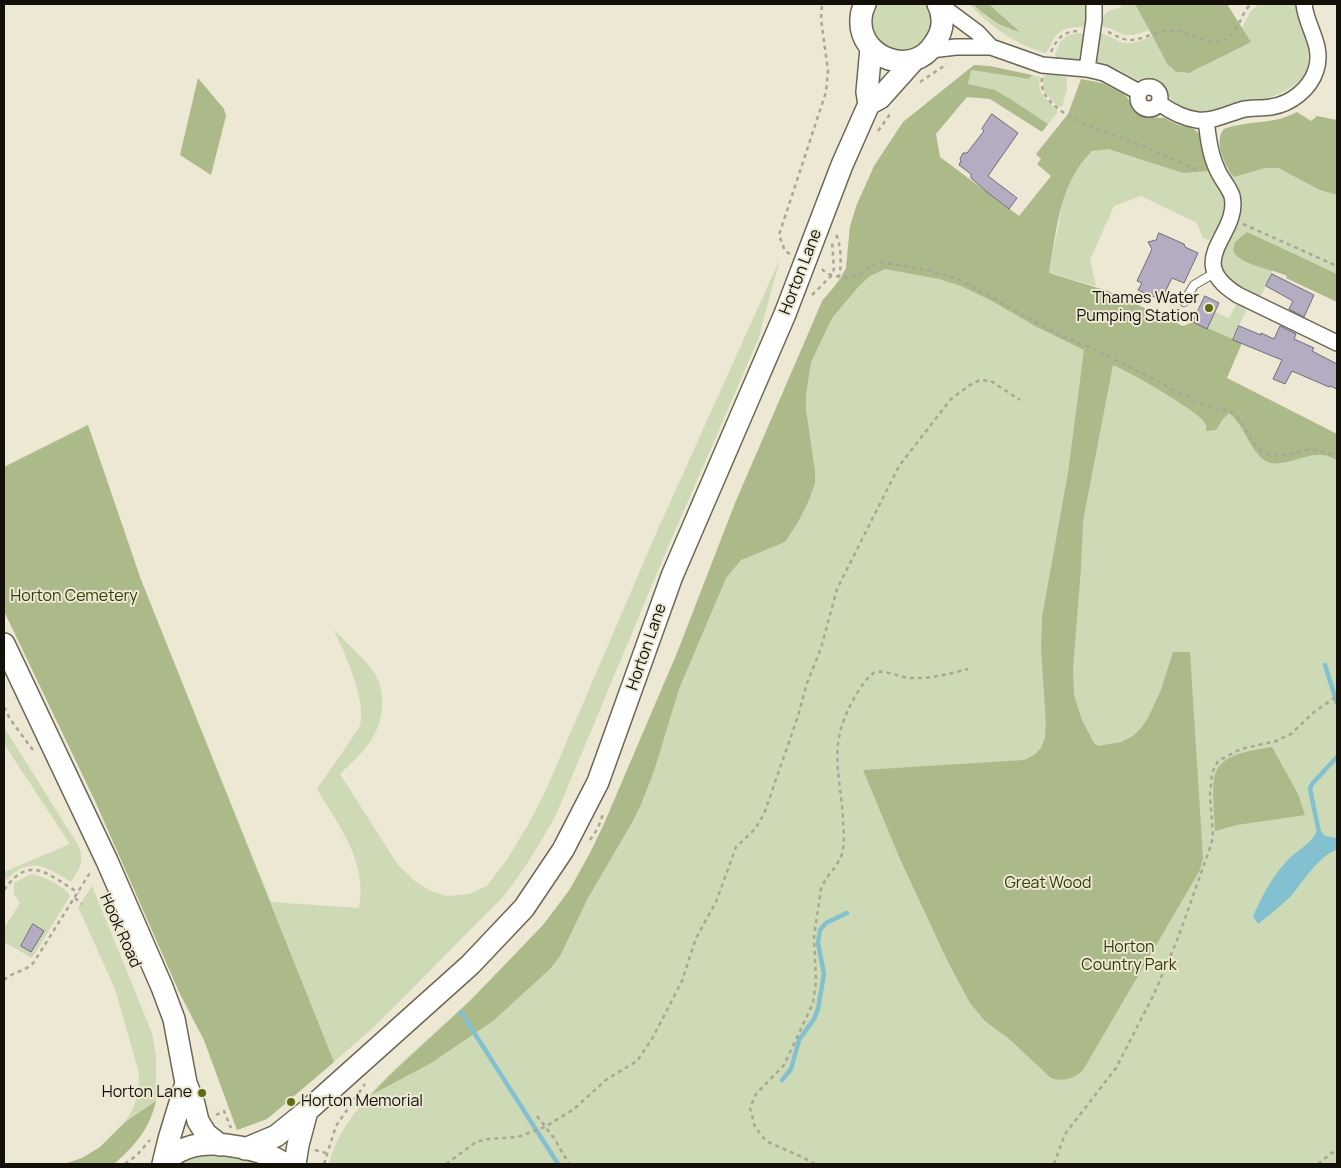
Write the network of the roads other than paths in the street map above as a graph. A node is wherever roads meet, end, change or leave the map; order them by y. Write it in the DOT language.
graph roads {
  1 [pos="865,4"];
  2 [pos="939,4"];
  3 [pos="1094,4"];
  4 [pos="1304,4"];
  5 [pos="991,47"];
  6 [pos="871,48"];
  7 [pos="922,55"];
  8 [pos="1087,69"];
  9 [pos="870,104"];
  10 [pos="1206,120"];
  11 [pos="1216,272"];
  12 [pos="1184,302"];
  13 [pos="1337,343"];
  14 [pos="4,644"];
  15 [pos="186,1083"];
  16 [pos="307,1111"];
  17 [pos="220,1145"];
  18 [pos="245,1149"];
  19 [pos="163,1164"];
  20 [pos="284,1164"];
  21 [pos="296,1164"];
  1 -- 6 [label="street"];
  2 -- 5 [label="street"];
  2 -- 7 [label="street, Horton Lane"];
  3 -- 8 [label="street"];
  4 -- 10 [label="street"];
  5 -- 7 [label="street"];
  5 -- 8 [label="street"];
  6 -- 7 [label="street"];
  6 -- 9 [label="street, Horton Lane"];
  7 -- 9 [label="street, Horton Lane"];
  8 -- 10 [label="street"];
  9 -- 16 [label="street, Horton Lane"];
  10 -- 11 [label="street"];
  11 -- 12 [label="lane"];
  11 -- 13 [label="street"];
  14 -- 15 [label="street, Hook Road"];
  15 -- 17 [label="street, Hook Road"];
  15 -- 19 [label="street, Hook Road"];
  16 -- 18 [label="street, Horton Lane"];
  16 -- 21 [label="street"];
  17 -- 18 [label="street"];
  17 -- 19 [label="street"];
  18 -- 20 [label="street"];
}
